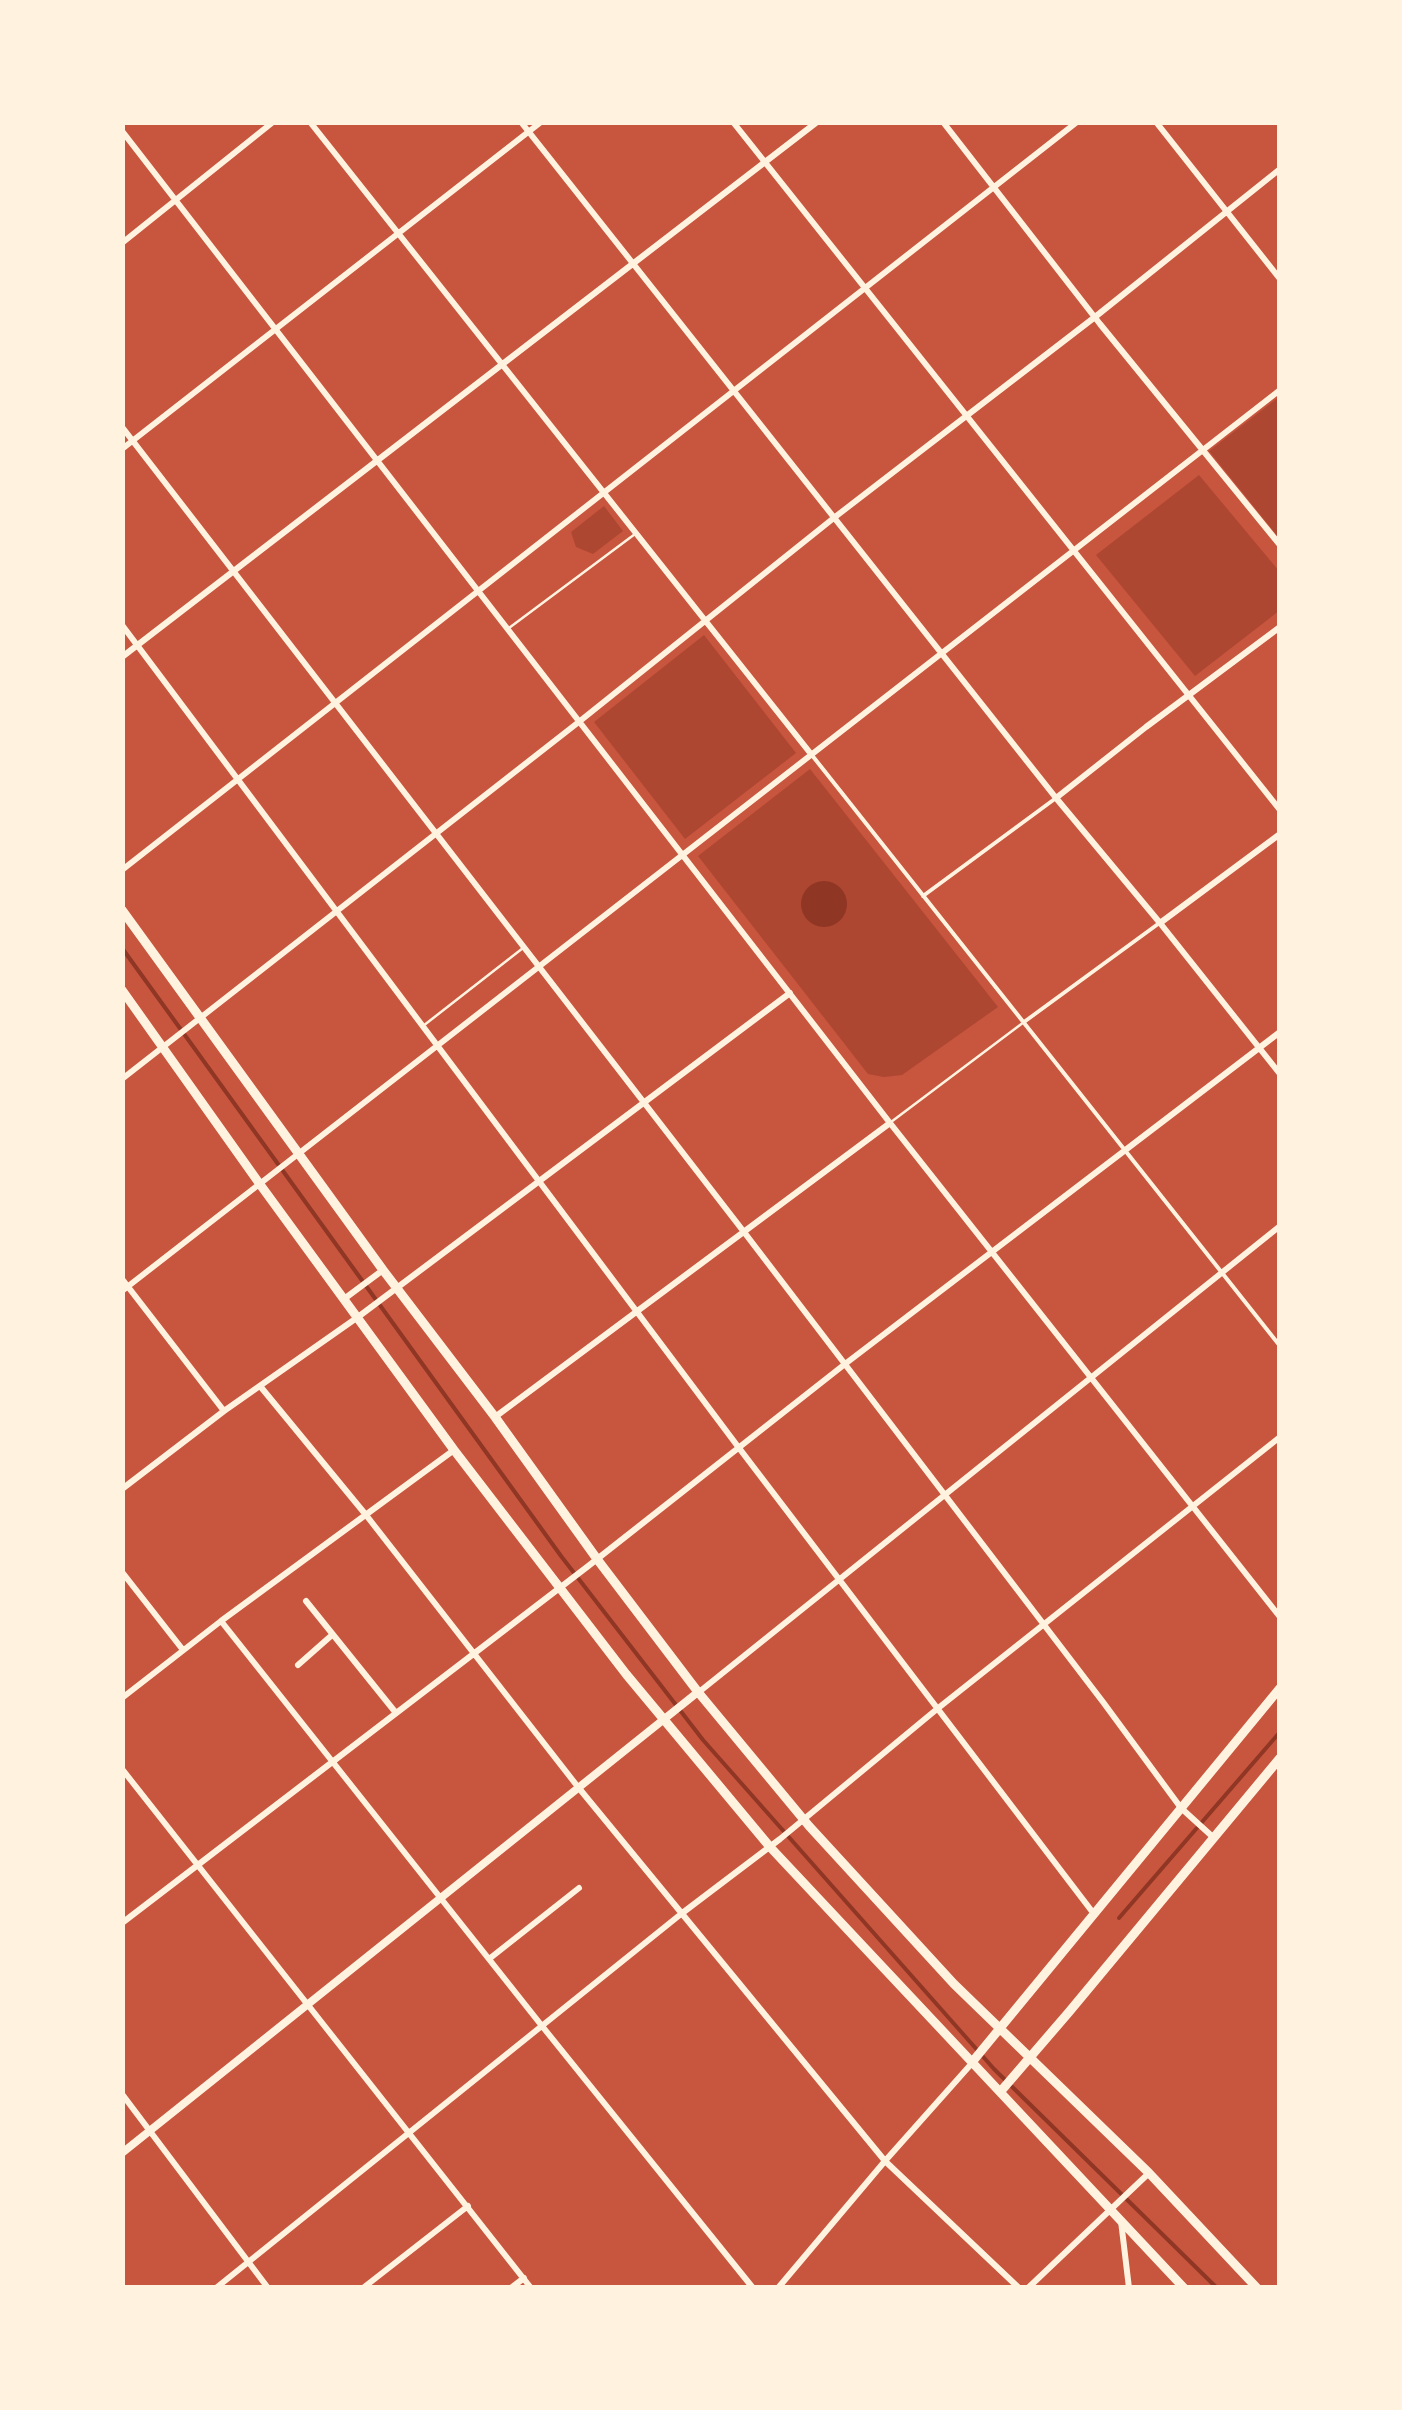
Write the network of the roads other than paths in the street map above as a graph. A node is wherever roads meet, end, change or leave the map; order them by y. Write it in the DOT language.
graph roads {
  1 [pos="273,122"];
  2 [pos="310,122"];
  3 [pos="521,122"];
  4 [pos="542,122"];
  5 [pos="734,122"];
  6 [pos="817,122"];
  7 [pos="943,122"];
  8 [pos="1077,122"];
  9 [pos="1156,122"];
  10 [pos="122,131"];
  11 [pos="529,132"];
  12 [pos="765,162"];
  13 [pos="1280,169"];
  14 [pos="994,187"];
  15 [pos="176,200"];
  16 [pos="1226,212"];
  17 [pos="399,235"];
  18 [pos="122,243"];
  19 [pos="632,263"];
  20 [pos="1280,279"];
  21 [pos="864,289"];
  22 [pos="1095,317"];
  23 [pos="276,330"];
  24 [pos="501,364"];
  25 [pos="734,390"];
  26 [pos="1280,390"];
  27 [pos="966,416"];
  28 [pos="122,427"];
  29 [pos="133,440"];
  30 [pos="122,449"];
  31 [pos="1202,450"];
  32 [pos="376,462"];
  33 [pos="604,494"];
  34 [pos="835,518"];
  35 [pos="636,533"];
  36 [pos="1280,544"];
  37 [pos="1073,550"];
  38 [pos="234,573"];
  39 [pos="478,591"];
  40 [pos="706,622"];
  41 [pos="122,625"];
  42 [pos="1280,627"];
  43 [pos="508,629"];
  44 [pos="138,645"];
  45 [pos="942,651"];
  46 [pos="122,657"];
  47 [pos="1189,695"];
  48 [pos="335,703"];
  49 [pos="580,721"];
  50 [pos="811,754"];
  51 [pos="238,778"];
  52 [pos="1056,798"];
  53 [pos="1280,810"];
  54 [pos="437,832"];
  55 [pos="1280,834"];
  56 [pos="682,854"];
  57 [pos="122,870"];
  58 [pos="923,896"];
  59 [pos="122,910"];
  60 [pos="336,910"];
  61 [pos="1160,923"];
  62 [pos="524,947"];
  63 [pos="539,966"];
  64 [pos="122,990"];
  65 [pos="790,993"];
  66 [pos="197,1022"];
  67 [pos="1024,1022"];
  68 [pos="422,1026"];
  69 [pos="1280,1032"];
  70 [pos="436,1046"];
  71 [pos="162,1048"];
  72 [pos="1259,1048"];
  73 [pos="1280,1074"];
  74 [pos="122,1078"];
  75 [pos="643,1102"];
  76 [pos="890,1123"];
  77 [pos="1125,1151"];
  78 [pos="296,1156"];
  79 [pos="539,1182"];
  80 [pos="259,1183"];
  81 [pos="1280,1226"];
  82 [pos="744,1232"];
  83 [pos="993,1252"];
  84 [pos="1222,1272"];
  85 [pos="379,1273"];
  86 [pos="122,1279"];
  87 [pos="396,1287"];
  88 [pos="125,1289"];
  89 [pos="348,1296"];
  90 [pos="638,1312"];
  91 [pos="362,1314"];
  92 [pos="1280,1346"];
  93 [pos="844,1364"];
  94 [pos="1090,1377"];
  95 [pos="260,1386"];
  96 [pos="224,1412"];
  97 [pos="495,1417"];
  98 [pos="1280,1436"];
  99 [pos="739,1448"];
  100 [pos="454,1450"];
  101 [pos="122,1489"];
  102 [pos="944,1494"];
  103 [pos="1192,1507"];
  104 [pos="366,1515"];
  105 [pos="597,1559"];
  106 [pos="122,1572"];
  107 [pos="838,1578"];
  108 [pos="562,1586"];
  109 [pos="306,1602"];
  110 [pos="1280,1618"];
  111 [pos="221,1621"];
  112 [pos="1044,1625"];
  113 [pos="332,1635"];
  114 [pos="183,1650"];
  115 [pos="474,1654"];
  116 [pos="298,1665"];
  117 [pos="1280,1688"];
  118 [pos="694,1695"];
  119 [pos="122,1698"];
  120 [pos="938,1709"];
  121 [pos="396,1714"];
  122 [pos="667,1716"];
  123 [pos="1280,1758"];
  124 [pos="332,1762"];
  125 [pos="122,1769"];
  126 [pos="578,1788"];
  127 [pos="1184,1812"];
  128 [pos="800,1823"];
  129 [pos="1210,1835"];
  130 [pos="770,1847"];
  131 [pos="197,1866"];
  132 [pos="579,1888"];
  133 [pos="441,1899"];
  134 [pos="681,1914"];
  135 [pos="1094,1914"];
  136 [pos="122,1923"];
  137 [pos="488,1959"];
  138 [pos="307,2004"];
  139 [pos="542,2026"];
  140 [pos="998,2031"];
  141 [pos="976,2058"];
  142 [pos="1028,2061"];
  143 [pos="1004,2087"];
  144 [pos="122,2094"];
  145 [pos="151,2132"];
  146 [pos="410,2132"];
  147 [pos="122,2154"];
  148 [pos="885,2161"];
  149 [pos="1147,2175"];
  150 [pos="468,2206"];
  151 [pos="1115,2206"];
  152 [pos="1121,2220"];
  153 [pos="248,2262"];
  154 [pos="524,2278"];
  155 [pos="216,2288"];
  156 [pos="268,2288"];
  157 [pos="363,2288"];
  158 [pos="511,2288"];
  159 [pos="531,2288"];
  160 [pos="753,2288"];
  161 [pos="778,2288"];
  162 [pos="1019,2288"];
  163 [pos="1028,2288"];
  164 [pos="1129,2288"];
  165 [pos="1184,2288"];
  166 [pos="1257,2288"];
  1 -- 15 [label="street"];
  2 -- 17 [label="street"];
  3 -- 11 [label="street"];
  4 -- 11 [label="street"];
  5 -- 12 [label="street"];
  6 -- 12 [label="street"];
  7 -- 14 [label="street"];
  8 -- 14 [label="street"];
  9 -- 16 [label="street"];
  10 -- 15 [label="street"];
  11 -- 17 [label="street"];
  11 -- 19 [label="street"];
  12 -- 19 [label="street"];
  12 -- 21 [label="street"];
  13 -- 16 [label="street"];
  14 -- 21 [label="street"];
  14 -- 22 [label="street"];
  15 -- 18 [label="street"];
  15 -- 23 [label="street"];
  16 -- 20 [label="street"];
  16 -- 22 [label="street"];
  17 -- 23 [label="street"];
  17 -- 24 [label="street"];
  19 -- 24 [label="street"];
  19 -- 25 [label="street"];
  21 -- 25 [label="street"];
  21 -- 27 [label="street"];
  22 -- 27 [label="street"];
  22 -- 31 [label="street"];
  23 -- 29 [label="street"];
  23 -- 32 [label="street"];
  24 -- 32 [label="street"];
  24 -- 33 [label="street"];
  25 -- 33 [label="street"];
  25 -- 34 [label="street"];
  26 -- 31 [label="street"];
  27 -- 34 [label="street"];
  27 -- 37 [label="street"];
  28 -- 29 [label="street"];
  29 -- 30 [label="street"];
  29 -- 38 [label="street"];
  31 -- 36 [label="street"];
  31 -- 37 [label="street"];
  32 -- 38 [label="street"];
  32 -- 39 [label="street"];
  33 -- 35 [label="street"];
  33 -- 39 [label="street"];
  34 -- 40 [label="street"];
  34 -- 45 [label="street"];
  35 -- 40 [label="street"];
  35 -- 43 [label="lane"];
  37 -- 45 [label="street"];
  37 -- 47 [label="street"];
  38 -- 44 [label="street"];
  38 -- 48 [label="street"];
  39 -- 43 [label="street"];
  39 -- 48 [label="street"];
  40 -- 49 [label="street"];
  40 -- 50 [label="street"];
  41 -- 44 [label="street"];
  42 -- 47 [label="street"];
  43 -- 49 [label="street"];
  44 -- 46 [label="street"];
  44 -- 51 [label="street"];
  45 -- 50 [label="street"];
  45 -- 52 [label="street"];
  47 -- 52 [label="street"];
  47 -- 53 [label="street"];
  48 -- 51 [label="street"];
  48 -- 54 [label="street"];
  49 -- 54 [label="street"];
  49 -- 56 [label="street"];
  50 -- 56 [label="street"];
  50 -- 58 [label="street"];
  51 -- 57 [label="street"];
  51 -- 60 [label="street"];
  52 -- 58 [label="street"];
  52 -- 61 [label="street"];
  54 -- 60 [label="street"];
  54 -- 62 [label="street"];
  55 -- 61 [label="street"];
  56 -- 63 [label="street"];
  56 -- 65 [label="street"];
  58 -- 67 [label="street"];
  59 -- 66 [label="main road"];
  60 -- 66 [label="street"];
  60 -- 68 [label="street"];
  61 -- 67 [label="street"];
  61 -- 72 [label="street"];
  62 -- 63 [label="street"];
  62 -- 68 [label="lane"];
  63 -- 70 [label="street"];
  63 -- 75 [label="street"];
  64 -- 71 [label="main road"];
  65 -- 75 [label="street"];
  65 -- 76 [label="street"];
  66 -- 71 [label="street"];
  66 -- 78 [label="main road"];
  67 -- 76 [label="lane"];
  67 -- 77 [label="street"];
  68 -- 70 [label="street"];
  69 -- 72 [label="street"];
  70 -- 78 [label="street"];
  70 -- 79 [label="street"];
  71 -- 74 [label="street"];
  71 -- 80 [label="main road"];
  72 -- 73 [label="street"];
  72 -- 77 [label="street"];
  75 -- 79 [label="street"];
  75 -- 82 [label="street"];
  76 -- 82 [label="street"];
  76 -- 83 [label="street"];
  77 -- 83 [label="street"];
  77 -- 84 [label="street"];
  78 -- 80 [label="street"];
  78 -- 85 [label="main road"];
  79 -- 87 [label="street"];
  79 -- 90 [label="street"];
  80 -- 88 [label="street"];
  80 -- 89 [label="main road"];
  81 -- 84 [label="street"];
  82 -- 90 [label="street"];
  82 -- 93 [label="street"];
  83 -- 93 [label="street"];
  83 -- 94 [label="street"];
  84 -- 92 [label="street"];
  84 -- 94 [label="street"];
  85 -- 87 [label="main road"];
  85 -- 89 [label="street"];
  86 -- 88 [label="street"];
  87 -- 91 [label="street"];
  87 -- 97 [label="main road"];
  88 -- 96 [label="street"];
  89 -- 91 [label="main road"];
  90 -- 97 [label="street"];
  90 -- 99 [label="street"];
  91 -- 95 [label="street"];
  91 -- 100 [label="main road"];
  93 -- 99 [label="street"];
  93 -- 102 [label="street"];
  94 -- 102 [label="street"];
  94 -- 103 [label="street"];
  95 -- 96 [label="street"];
  95 -- 104 [label="street"];
  96 -- 101 [label="street"];
  97 -- 105 [label="main road"];
  98 -- 103 [label="street"];
  99 -- 105 [label="street"];
  99 -- 107 [label="street"];
  100 -- 104 [label="street"];
  100 -- 108 [label="main road"];
  102 -- 107 [label="street"];
  102 -- 112 [label="street"];
  103 -- 110 [label="street"];
  103 -- 112 [label="street"];
  104 -- 111 [label="street"];
  104 -- 115 [label="street"];
  105 -- 108 [label="street"];
  105 -- 118 [label="main road"];
  106 -- 114 [label="street"];
  107 -- 118 [label="street"];
  107 -- 120 [label="street"];
  108 -- 115 [label="street"];
  108 -- 122 [label="main road"];
  109 -- 113 [label="street"];
  111 -- 114 [label="street"];
  111 -- 124 [label="street"];
  112 -- 120 [label="street"];
  112 -- 127 [label="street"];
  113 -- 116 [label="street"];
  113 -- 121 [label="street"];
  114 -- 119 [label="street"];
  115 -- 121 [label="street"];
  115 -- 126 [label="street"];
  117 -- 127 [label="main road"];
  118 -- 122 [label="street"];
  118 -- 128 [label="main road"];
  120 -- 128 [label="street"];
  120 -- 135 [label="street"];
  121 -- 124 [label="street"];
  122 -- 126 [label="street"];
  122 -- 130 [label="main road"];
  123 -- 129 [label="main road"];
  124 -- 131 [label="street"];
  124 -- 133 [label="street"];
  125 -- 131 [label="street"];
  126 -- 133 [label="street"];
  126 -- 134 [label="street"];
  127 -- 129 [label="street"];
  127 -- 135 [label="main road"];
  128 -- 130 [label="street"];
  128 -- 140 [label="main road"];
  129 -- 142 [label="main road"];
  130 -- 134 [label="street"];
  130 -- 141 [label="main road"];
  131 -- 136 [label="street"];
  131 -- 138 [label="street"];
  132 -- 137 [label="street"];
  133 -- 137 [label="street"];
  133 -- 138 [label="street"];
  134 -- 139 [label="street"];
  134 -- 148 [label="street"];
  135 -- 140 [label="main road"];
  137 -- 139 [label="street"];
  138 -- 145 [label="street"];
  138 -- 146 [label="street"];
  139 -- 146 [label="street"];
  139 -- 160 [label="street"];
  140 -- 141 [label="main road"];
  140 -- 142 [label="main road"];
  141 -- 143 [label="main road"];
  141 -- 148 [label="street"];
  142 -- 143 [label="main road"];
  142 -- 149 [label="main road"];
  143 -- 151 [label="main road"];
  144 -- 145 [label="street"];
  145 -- 147 [label="street"];
  145 -- 153 [label="street"];
  146 -- 150 [label="street"];
  146 -- 153 [label="street"];
  148 -- 161 [label="street"];
  148 -- 162 [label="street"];
  149 -- 151 [label="street"];
  149 -- 166 [label="main road"];
  150 -- 154 [label="street"];
  150 -- 157 [label="street"];
  151 -- 152 [label="main road"];
  151 -- 163 [label="street"];
  152 -- 164 [label="street"];
  152 -- 165 [label="main road"];
  153 -- 155 [label="street"];
  153 -- 156 [label="street"];
  154 -- 158 [label="street"];
  154 -- 159 [label="street"];
}
